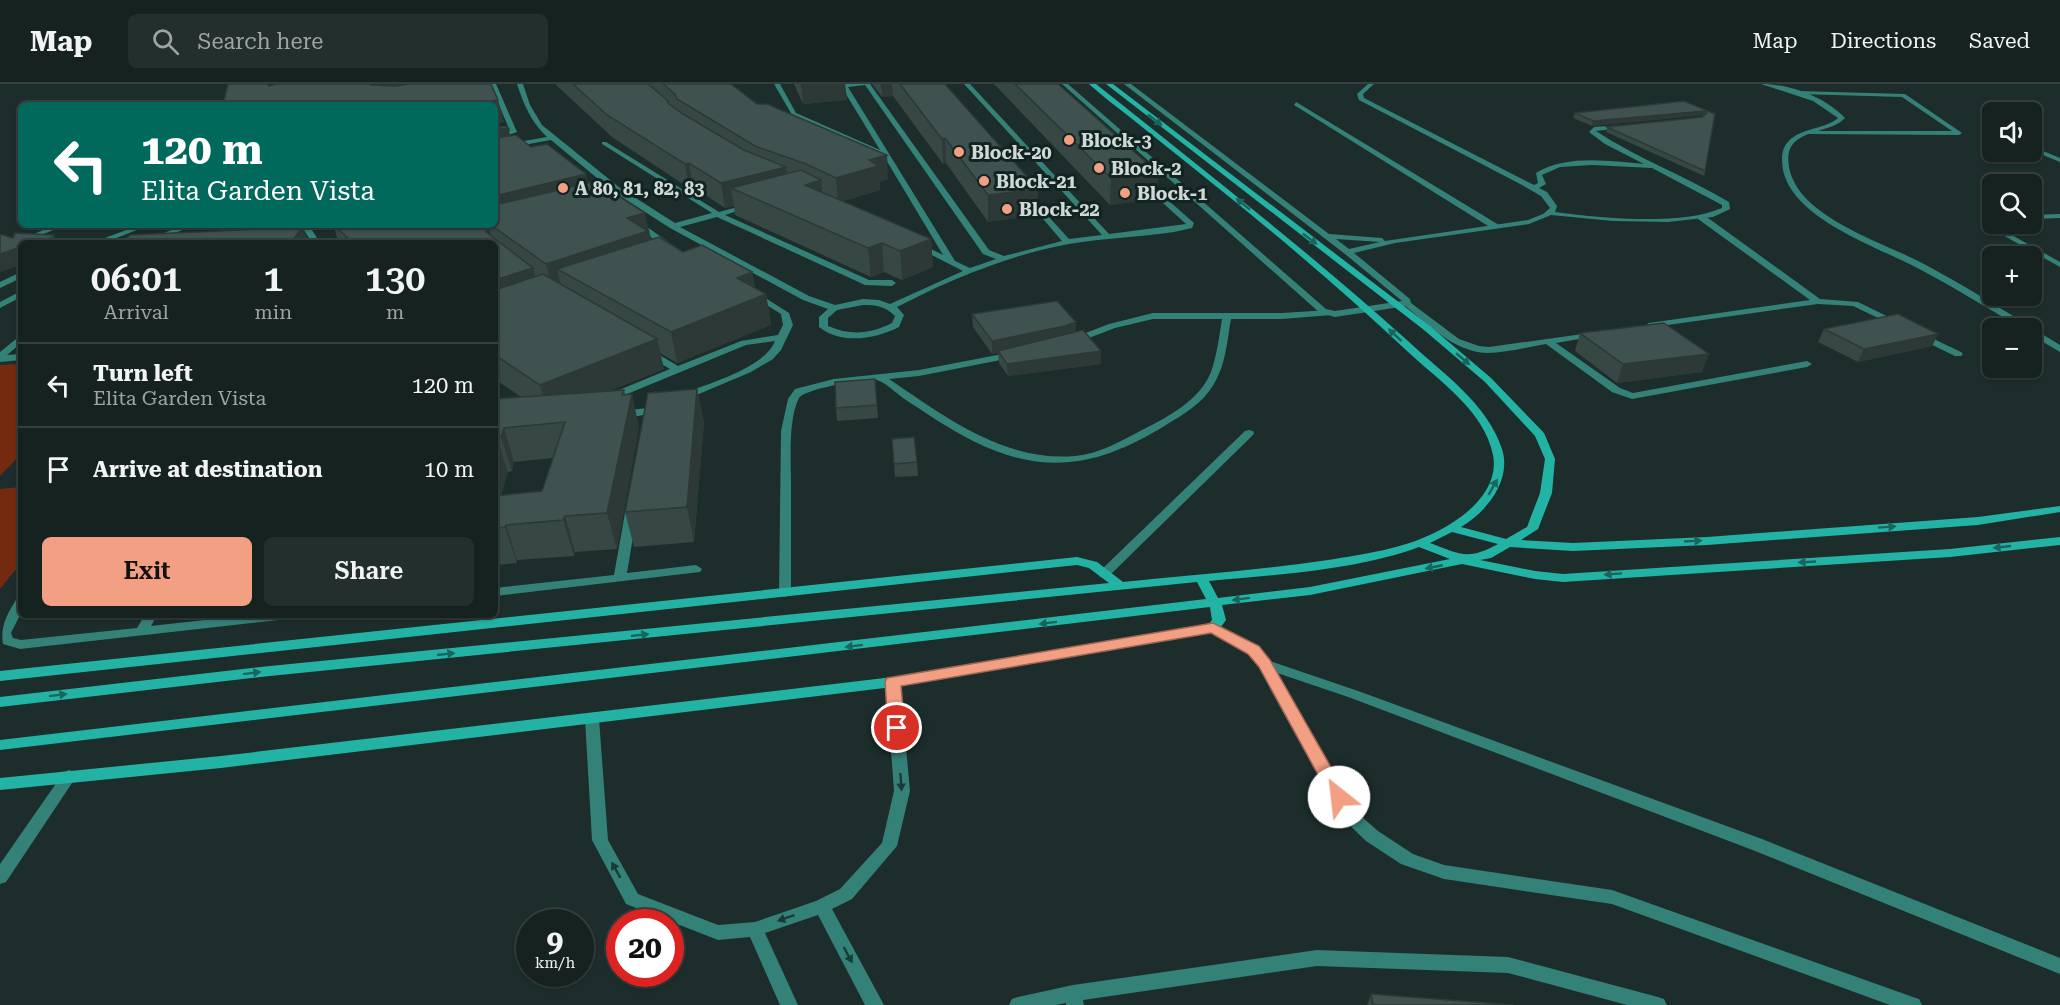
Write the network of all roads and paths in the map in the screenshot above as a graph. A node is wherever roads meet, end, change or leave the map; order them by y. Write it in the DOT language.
graph roads {
  1 [pos="520,84"];
  2 [pos="777,84"];
  3 [pos="865,84"];
  4 [pos="968,84"];
  5 [pos="1065,84"];
  6 [pos="1092,84"];
  7 [pos="1109,84"];
  8 [pos="1127,84"];
  9 [pos="1371,84"];
  10 [pos="1764,84"];
  11 [pos="843,85"];
  12 [pos="494,88"];
  13 [pos="1799,92"];
  14 [pos="483,93"];
  15 [pos="1296,104"];
  16 [pos="1630,126"];
  17 [pos="1810,133"];
  18 [pos="498,137"];
  19 [pos="552,138"];
  20 [pos="604,143"];
  21 [pos="498,147"];
  22 [pos="2042,153"];
  23 [pos="884,155"];
  24 [pos="2060,160"];
  25 [pos="1658,168"];
  26 [pos="1140,177"];
  27 [pos="1533,188"];
  28 [pos="1023,189"];
  29 [pos="762,203"];
  30 [pos="1550,213"];
  31 [pos="718,214"];
  32 [pos="2060,216"];
  33 [pos="1701,217"];
  34 [pos="2042,217"];
  35 [pos="633,221"];
  36 [pos="673,226"];
  37 [pos="1496,227"];
  38 [pos="55,228"];
  39 [pos="138,228"];
  40 [pos="183,228"];
  41 [pos="2007,234"];
  42 [pos="1107,236"];
  43 [pos="1327,236"];
  44 [pos="25,240"];
  45 [pos="104,240"];
  46 [pos="151,240"];
  47 [pos="1395,241"];
  48 [pos="1067,242"];
  49 [pos="18,243"];
  50 [pos="913,244"];
  51 [pos="10,246"];
  52 [pos="18,247"];
  53 [pos="0,251"];
  54 [pos="1348,252"];
  55 [pos="682,254"];
  56 [pos="1005,259"];
  57 [pos="951,261"];
  58 [pos="2060,265"];
  59 [pos="968,270"];
  60 [pos="18,276"];
  61 [pos="892,284"];
  62 [pos="0,285"];
  63 [pos="742,287"];
  64 [pos="18,296"];
  65 [pos="1818,301"];
  66 [pos="1402,304"];
  67 [pos="0,305"];
  68 [pos="891,307"];
  69 [pos="834,308"];
  70 [pos="1368,309"];
  71 [pos="1329,313"];
  72 [pos="1227,316"];
  73 [pos="2010,318"];
  74 [pos="1642,327"];
  75 [pos="1607,332"];
  76 [pos="779,338"];
  77 [pos="2042,338"];
  78 [pos="18,341"];
  79 [pos="1548,341"];
  80 [pos="1057,346"];
  81 [pos="639,347"];
  82 [pos="2060,349"];
  83 [pos="1025,353"];
  84 [pos="1958,354"];
  85 [pos="18,357"];
  86 [pos="0,358"];
  87 [pos="1807,364"];
  88 [pos="678,370"];
  89 [pos="879,377"];
  90 [pos="601,401"];
  91 [pos="604,416"];
  92 [pos="1249,433"];
  93 [pos="634,500"];
  94 [pos="2060,509"];
  95 [pos="1453,529"];
  96 [pos="2060,541"];
  97 [pos="1420,543"];
  98 [pos="1509,543"];
  99 [pos="1466,561"];
  100 [pos="696,569"];
  101 [pos="1104,574"];
  102 [pos="620,578"];
  103 [pos="1201,579"];
  104 [pos="1122,587"];
  105 [pos="498,592"];
  106 [pos="785,592"];
  107 [pos="1215,603"];
  108 [pos="18,607"];
  109 [pos="148,618"];
  110 [pos="258,618"];
  111 [pos="1213,628"];
  112 [pos="141,630"];
  113 [pos="1265,664"];
  114 [pos="0,676"];
  115 [pos="893,682"];
  116 [pos="0,702"];
  117 [pos="592,719"];
  118 [pos="0,745"];
  119 [pos="69,776"];
  120 [pos="0,784"];
  121 [pos="0,878"];
  122 [pos="822,906"];
  123 [pos="755,929"];
  124 [pos="2060,966"];
  125 [pos="1074,999"];
  126 [pos="789,1005"];
  127 [pos="875,1005"];
  128 [pos="1018,1005"];
  129 [pos="1658,1005"];
  130 [pos="1912,1005"];
  1 -- 19 [label="street"];
  2 -- 23 [label="street"];
  3 -- 11 [label="street"];
  3 -- 56 [label="street"];
  4 -- 42 [label="street"];
  5 -- 71 [label="street"];
  70 -- 6 [label="main road, one-way"];
  7 -- 66 [label="main road, one-way"];
  8 -- 43 [label="street"];
  9 -- 27 [label="street"];
  10 -- 13 [label="street"];
  11 -- 23 [label="street"];
  12 -- 14 [label="street"];
  12 -- 18 [label="street"];
  13 -- 17 [label="street"];
  13 -- 17 [label="street"];
  15 -- 37 [label="street"];
  16 -- 25 [label="street"];
  17 -- 73 [label="street"];
  19 -- 21 [label="street"];
  19 -- 36 [label="street"];
  20 -- 31 [label="street"];
  22 -- 24 [label="street"];
  23 -- 57 [label="street"];
  25 -- 27 [label="street"];
  25 -- 33 [label="street"];
  26 -- 42 [label="street"];
  27 -- 30 [label="street"];
  28 -- 48 [label="street"];
  29 -- 31 [label="street"];
  30 -- 33 [label="street"];
  30 -- 37 [label="street"];
  31 -- 36 [label="street"];
  31 -- 61 [label="street"];
  32 -- 34 [label="street"];
  33 -- 65 [label="street"];
  35 -- 55 [label="street"];
  36 -- 69 [label="street"];
  37 -- 47 [label="street"];
  38 -- 44 [label="street"];
  39 -- 45 [label="street"];
  40 -- 46 [label="street"];
  41 -- 58 [label="street"];
  42 -- 48 [label="street"];
  43 -- 47 [label="street"];
  43 -- 54 [label="street"];
  47 -- 54 [label="street"];
  48 -- 56 [label="street"];
  49 -- 51 [label="street"];
  50 -- 57 [label="street"];
  51 -- 52 [label="street"];
  51 -- 53 [label="street"];
  54 -- 66 [label="street"];
  56 -- 59 [label="street"];
  57 -- 59 [label="street"];
  59 -- 68 [label="street"];
  60 -- 62 [label="street"];
  63 -- 76 [label="street"];
  64 -- 67 [label="street"];
  65 -- 74 [label="street"];
  65 -- 84 [label="street"];
  66 -- 70 [label="street"];
  66 -- 79 [label="street"];
  66 -- 98 [label="main road, one-way"];
  68 -- 69 [label="street"];
  68 -- 69 [label="street"];
  70 -- 71 [label="street"];
  95 -- 70 [label="main road, one-way"];
  71 -- 72 [label="street"];
  72 -- 80 [label="street"];
  72 -- 89 [label="street"];
  75 -- 79 [label="street"];
  76 -- 88 [label="street"];
  76 -- 91 [label="street"];
  77 -- 82 [label="street"];
  78 -- 86 [label="street"];
  79 -- 87 [label="street"];
  81 -- 88 [label="street"];
  83 -- 89 [label="street"];
  85 -- 86 [label="street"];
  88 -- 90 [label="street"];
  89 -- 106 [label="street"];
  92 -- 101 [label="street"];
  93 -- 102 [label="street"];
  98 -- 94 [label="main road, one-way"];
  95 -- 97 [label="main road"];
  95 -- 98 [label="main road"];
  96 -- 99 [label="main road, one-way"];
  97 -- 99 [label="main road"];
  97 -- 103 [label="main road"];
  98 -- 99 [label="main road"];
  99 -- 107 [label="main road, one-way"];
  100 -- 102 [label="street"];
  101 -- 104 [label="main road"];
  101 -- 106 [label="main road"];
  102 -- 105 [label="street"];
  103 -- 104 [label="main road"];
  103 -- 107 [label="main road"];
  116 -- 104 [label="main road, one-way"];
  106 -- 114 [label="main road"];
  107 -- 111 [label="main road"];
  107 -- 118 [label="main road, one-way"];
  108 -- 112 [label="street"];
  109 -- 112 [label="street"];
  110 -- 112 [label="street"];
  111 -- 113 [label="street"];
  111 -- 115 [label="main road"];
  113 -- 124 [label="street"];
  113 -- 130 [label="street"];
  115 -- 117 [label="main road"];
  115 -- 122 [label="street, one-way"];
  117 -- 119 [label="main road"];
  123 -- 117 [label="street, one-way"];
  119 -- 120 [label="main road"];
  119 -- 121 [label="street"];
  122 -- 123 [label="street, one-way"];
  122 -- 127 [label="street, one-way"];
  123 -- 126 [label="street"];
  125 -- 128 [label="street"];
  125 -- 129 [label="street"];
}
